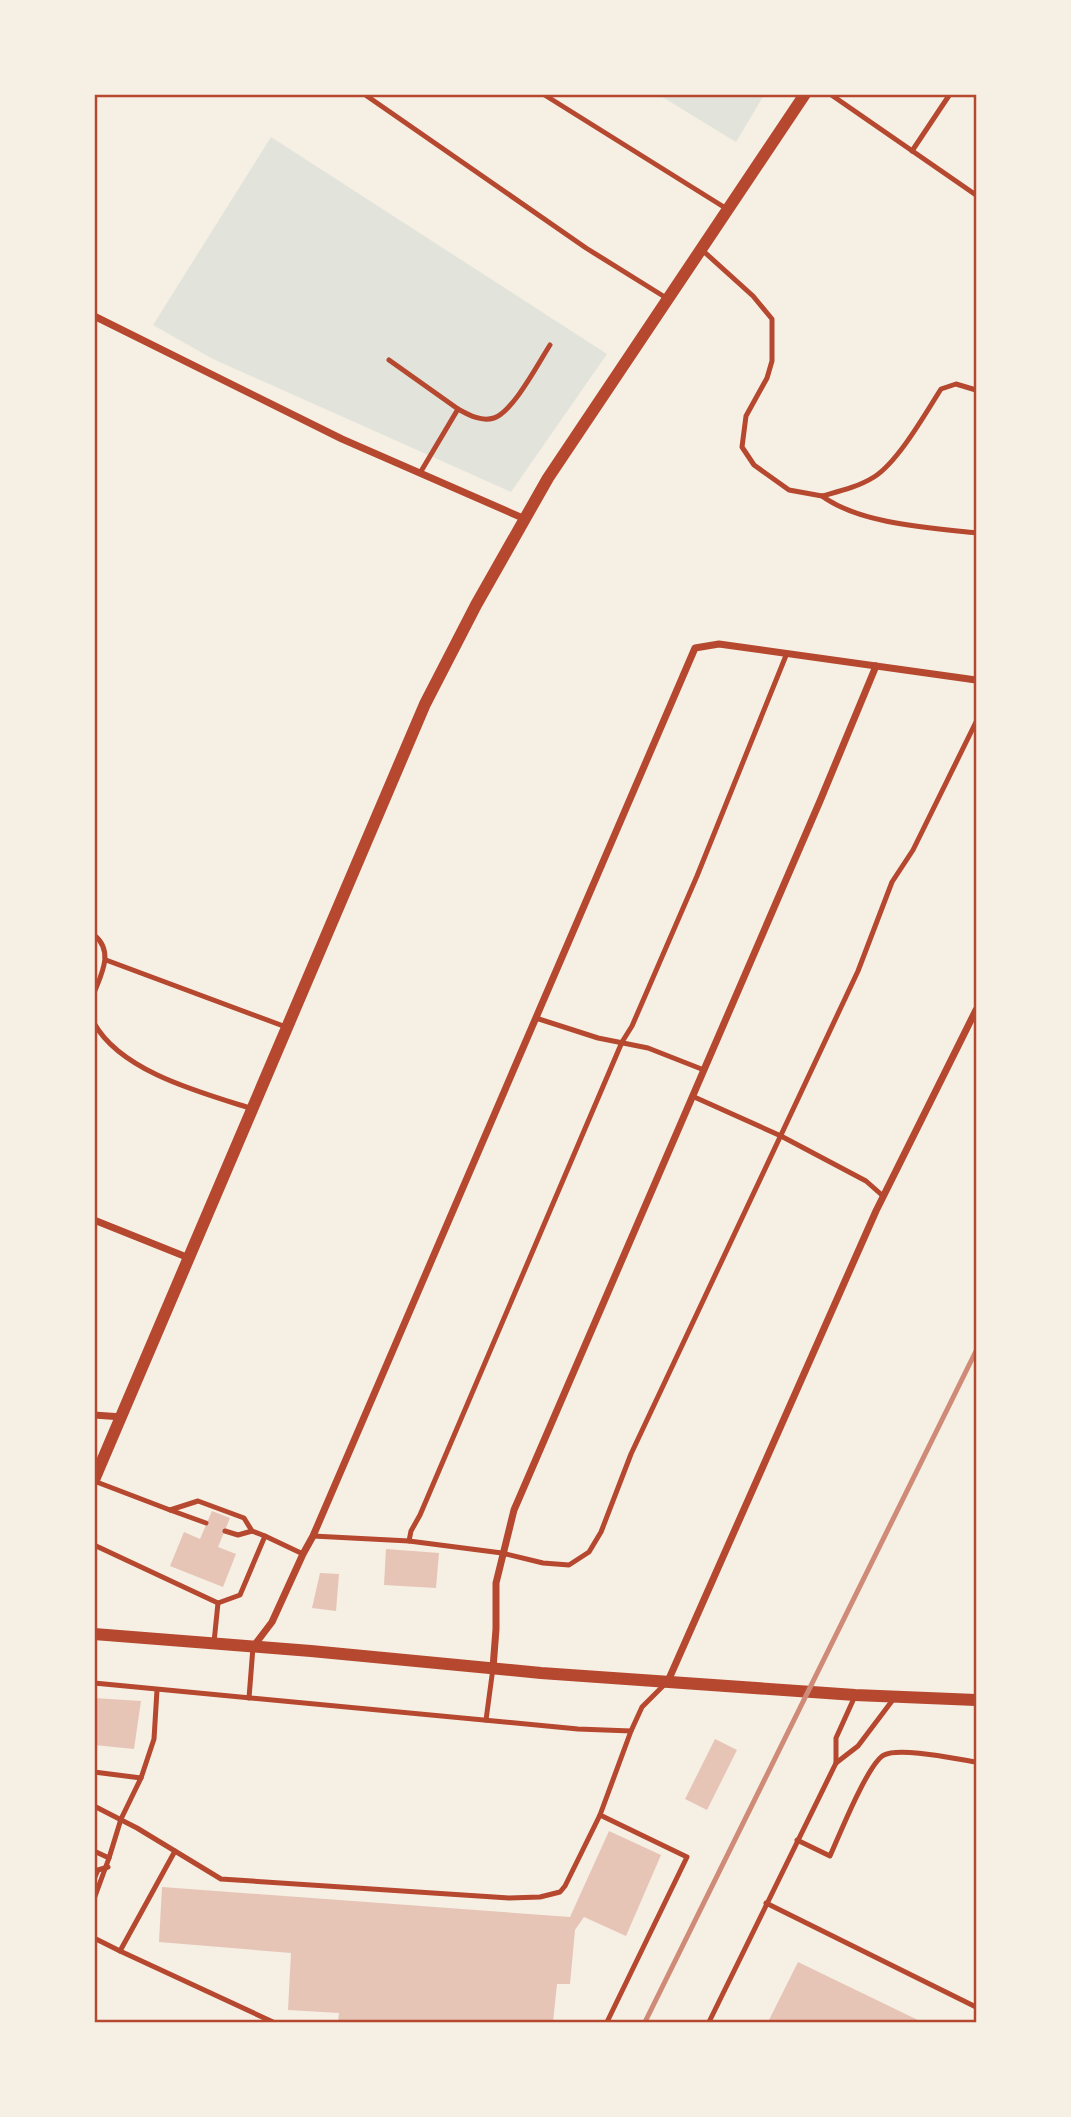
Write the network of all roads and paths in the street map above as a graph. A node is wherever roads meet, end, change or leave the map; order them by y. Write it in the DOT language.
graph roads {
  1 [pos="364,94"];
  2 [pos="543,94"];
  3 [pos="805,94"];
  4 [pos="830,94"];
  5 [pos="950,94"];
  6 [pos="912,151"];
  7 [pos="976,195"];
  8 [pos="727,209"];
  9 [pos="701,249"];
  10 [pos="668,299"];
  11 [pos="94,316"];
  12 [pos="550,345"];
  13 [pos="389,360"];
  14 [pos="976,390"];
  15 [pos="458,409"];
  16 [pos="420,473"];
  17 [pos="822,496"];
  18 [pos="525,519"];
  19 [pos="976,533"];
  20 [pos="787,653"];
  21 [pos="876,666"];
  22 [pos="976,680"];
  23 [pos="976,722"];
  24 [pos="94,935"];
  25 [pos="106,960"];
  26 [pos="94,993"];
  27 [pos="976,1010"];
  28 [pos="537,1018"];
  29 [pos="94,1023"];
  30 [pos="286,1027"];
  31 [pos="622,1042"];
  32 [pos="704,1070"];
  33 [pos="692,1096"];
  34 [pos="253,1109"];
  35 [pos="781,1136"];
  36 [pos="883,1196"];
  37 [pos="94,1220"];
  38 [pos="190,1259"];
  39 [pos="94,1415"];
  40 [pos="122,1417"];
  41 [pos="94,1481"];
  42 [pos="170,1510"];
  43 [pos="206,1523"];
  44 [pos="225,1531"];
  45 [pos="252,1531"];
  46 [pos="265,1536"];
  47 [pos="313,1536"];
  48 [pos="409,1541"];
  49 [pos="94,1545"];
  50 [pos="502,1553"];
  51 [pos="303,1554"];
  52 [pos="218,1603"];
  53 [pos="94,1634"];
  54 [pos="214,1644"];
  55 [pos="253,1647"];
  56 [pos="493,1668"];
  57 [pos="668,1681"];
  58 [pos="94,1683"];
  59 [pos="157,1690"];
  60 [pos="855,1695"];
  61 [pos="895,1697"];
  62 [pos="249,1698"];
  63 [pos="976,1700"];
  64 [pos="486,1720"];
  65 [pos="631,1731"];
  66 [pos="976,1762"];
  67 [pos="836,1763"];
  68 [pos="94,1772"];
  69 [pos="141,1778"];
  70 [pos="94,1806"];
  71 [pos="600,1815"];
  72 [pos="121,1819"];
  73 [pos="797,1840"];
  74 [pos="94,1851"];
  75 [pos="175,1852"];
  76 [pos="109,1858"];
  77 [pos="108,1867"];
  78 [pos="94,1879"];
  79 [pos="94,1899"];
  80 [pos="766,1903"];
  81 [pos="94,1938"];
  82 [pos="120,1951"];
  83 [pos="976,2007"];
  84 [pos="273,2022"];
  85 [pos="607,2022"];
  86 [pos="709,2022"];
  1 -- 10 [label="lane"];
  2 -- 8 [label="lane"];
  3 -- 8 [label="street"];
  4 -- 6 [label="lane"];
  5 -- 6 [label="lane"];
  6 -- 7 [label="lane"];
  8 -- 9 [label="street"];
  9 -- 10 [label="street"];
  9 -- 17 [label="lane"];
  10 -- 18 [label="street"];
  11 -- 16 [label="street"];
  12 -- 15 [label="lane"];
  13 -- 15 [label="lane"];
  14 -- 17 [label="lane"];
  15 -- 16 [label="lane"];
  16 -- 18 [label="street"];
  17 -- 19 [label="lane"];
  18 -- 30 [label="street"];
  20 -- 21 [label="street"];
  20 -- 28 [label="street"];
  20 -- 31 [label="lane"];
  21 -- 22 [label="street"];
  21 -- 32 [label="street"];
  23 -- 35 [label="lane"];
  24 -- 25 [label="lane"];
  25 -- 26 [label="lane"];
  25 -- 30 [label="lane"];
  27 -- 36 [label="street"];
  28 -- 31 [label="lane"];
  28 -- 47 [label="street"];
  29 -- 34 [label="lane"];
  30 -- 34 [label="street"];
  31 -- 32 [label="lane"];
  31 -- 48 [label="lane"];
  32 -- 33 [label="street"];
  33 -- 35 [label="lane"];
  33 -- 50 [label="street"];
  34 -- 38 [label="street"];
  35 -- 36 [label="lane"];
  35 -- 50 [label="lane"];
  36 -- 57 [label="street"];
  37 -- 38 [label="street"];
  38 -- 40 [label="street"];
  39 -- 40 [label="street"];
  40 -- 41 [label="street"];
  41 -- 42 [label="lane"];
  42 -- 43 [label="lane"];
  42 -- 45 [label="lane"];
  44 -- 45 [label="lane"];
  45 -- 46 [label="lane"];
  46 -- 51 [label="lane"];
  46 -- 52 [label="lane"];
  47 -- 48 [label="lane"];
  47 -- 51 [label="street"];
  48 -- 50 [label="lane"];
  49 -- 52 [label="lane"];
  50 -- 56 [label="street"];
  51 -- 55 [label="street"];
  52 -- 54 [label="lane"];
  53 -- 54 [label="street"];
  54 -- 55 [label="street"];
  55 -- 56 [label="street"];
  55 -- 62 [label="lane"];
  56 -- 57 [label="street"];
  56 -- 64 [label="lane"];
  57 -- 60 [label="street"];
  57 -- 65 [label="lane"];
  58 -- 59 [label="lane"];
  59 -- 62 [label="lane"];
  59 -- 69 [label="lane"];
  60 -- 61 [label="street"];
  60 -- 67 [label="lane"];
  61 -- 63 [label="street"];
  61 -- 67 [label="lane"];
  62 -- 64 [label="lane"];
  64 -- 65 [label="lane"];
  65 -- 71 [label="lane"];
  66 -- 73 [label="lane"];
  67 -- 73 [label="lane"];
  68 -- 69 [label="lane"];
  69 -- 72 [label="lane"];
  70 -- 72 [label="lane"];
  71 -- 75 [label="lane"];
  71 -- 85 [label="lane"];
  72 -- 75 [label="lane"];
  72 -- 76 [label="lane"];
  73 -- 80 [label="lane"];
  74 -- 76 [label="lane"];
  75 -- 82 [label="lane"];
  76 -- 77 [label="lane"];
  77 -- 78 [label="lane"];
  77 -- 79 [label="lane"];
  80 -- 83 [label="lane"];
  80 -- 86 [label="lane"];
  81 -- 82 [label="lane"];
  82 -- 84 [label="lane"];
}
